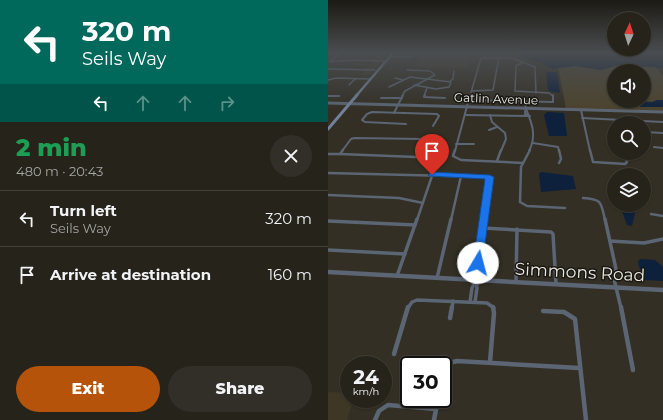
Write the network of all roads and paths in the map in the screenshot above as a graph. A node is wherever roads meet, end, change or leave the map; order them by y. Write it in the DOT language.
graph roads {
  1 [pos="375,72"];
  2 [pos="433,73"];
  3 [pos="456,73"];
  4 [pos="478,73"];
  5 [pos="496,73"];
  6 [pos="516,73"];
  7 [pos="534,73"];
  8 [pos="395,78"];
  9 [pos="355,79"];
  10 [pos="369,79"];
  11 [pos="426,79"];
  12 [pos="328,80"];
  13 [pos="403,80"];
  14 [pos="450,81"];
  15 [pos="348,85"];
  16 [pos="414,85"];
  17 [pos="390,87"];
  18 [pos="428,88"];
  19 [pos="472,91"];
  20 [pos="536,93"];
  21 [pos="328,96"];
  22 [pos="338,96"];
  23 [pos="381,98"];
  24 [pos="402,98"];
  25 [pos="445,98"];
  26 [pos="469,100"];
  27 [pos="526,101"];
  28 [pos="328,103"];
  29 [pos="348,104"];
  30 [pos="398,105"];
  31 [pos="467,107"];
  32 [pos="526,109"];
  33 [pos="581,110"];
  34 [pos="663,112"];
  35 [pos="394,113"];
  36 [pos="466,114"];
  37 [pos="490,115"];
  38 [pos="530,116"];
  39 [pos="582,118"];
  40 [pos="663,122"];
  41 [pos="328,124"];
  42 [pos="406,124"];
  43 [pos="433,126"];
  44 [pos="497,127"];
  45 [pos="328,129"];
  46 [pos="489,130"];
  47 [pos="651,132"];
  48 [pos="663,133"];
  49 [pos="533,143"];
  50 [pos="456,144"];
  51 [pos="474,144"];
  52 [pos="654,147"];
  53 [pos="663,148"];
  54 [pos="328,154"];
  55 [pos="340,154"];
  56 [pos="626,160"];
  57 [pos="497,161"];
  58 [pos="523,163"];
  59 [pos="559,163"];
  60 [pos="434,167"];
  61 [pos="328,173"];
  62 [pos="432,175"];
  63 [pos="461,176"];
  64 [pos="328,195"];
  65 [pos="583,198"];
  66 [pos="422,203"];
  67 [pos="565,208"];
  68 [pos="651,214"];
  69 [pos="663,216"];
  70 [pos="328,221"];
  71 [pos="415,225"];
  72 [pos="483,228"];
  73 [pos="517,229"];
  74 [pos="663,239"];
  75 [pos="610,241"];
  76 [pos="328,250"];
  77 [pos="405,254"];
  78 [pos="328,272"];
  79 [pos="397,276"];
  80 [pos="436,278"];
  81 [pos="476,280"];
  82 [pos="516,282"];
  83 [pos="556,284"];
  84 [pos="616,287"];
  85 [pos="663,290"];
  86 [pos="453,301"];
  87 [pos="472,302"];
  88 [pos="543,311"];
  89 [pos="450,318"];
  90 [pos="394,354"];
  91 [pos="452,362"];
  92 [pos="490,362"];
  93 [pos="579,368"];
  94 [pos="633,370"];
  95 [pos="436,409"];
  96 [pos="374,420"];
  97 [pos="434,420"];
  98 [pos="586,420"];
  1 -- 10 [label="main road"];
  2 -- 11 [label="street"];
  3 -- 14 [label="street"];
  4 -- 19 [label="street"];
  5 -- 19 [label="street"];
  6 -- 20 [label="street"];
  7 -- 20 [label="street"];
  8 -- 13 [label="street"];
  9 -- 10 [label="street"];
  9 -- 12 [label="street"];
  9 -- 15 [label="street"];
  10 -- 29 [label="main road"];
  11 -- 13 [label="street"];
  11 -- 14 [label="street"];
  11 -- 16 [label="street"];
  13 -- 17 [label="street"];
  14 -- 18 [label="street"];
  16 -- 18 [label="street"];
  16 -- 24 [label="street"];
  18 -- 25 [label="street"];
  19 -- 26 [label="street"];
  20 -- 27 [label="street"];
  21 -- 22 [label="street"];
  23 -- 24 [label="street"];
  24 -- 30 [label="street"];
  26 -- 27 [label="street"];
  26 -- 31 [label="street"];
  27 -- 32 [label="street"];
  28 -- 29 [label="street, Gatlin Avenue"];
  29 -- 30 [label="street, Gatlin Avenue"];
  29 -- 41 [label="main road"];
  29 -- 45 [label="main road"];
  30 -- 31 [label="street, Gatlin Avenue"];
  30 -- 35 [label="street"];
  31 -- 32 [label="street, Gatlin Avenue"];
  31 -- 36 [label="street"];
  32 -- 33 [label="street, Gatlin Avenue"];
  32 -- 38 [label="street"];
  33 -- 34 [label="street, Gatlin Avenue"];
  33 -- 39 [label="street"];
  35 -- 42 [label="street"];
  35 -- 43 [label="street"];
  36 -- 37 [label="street"];
  36 -- 50 [label="street"];
  37 -- 38 [label="street"];
  37 -- 44 [label="street"];
  38 -- 49 [label="street"];
  39 -- 40 [label="street"];
  39 -- 56 [label="street"];
  44 -- 46 [label="street"];
  44 -- 57 [label="street"];
  47 -- 48 [label="street"];
  49 -- 58 [label="street"];
  49 -- 59 [label="street"];
  50 -- 51 [label="street"];
  50 -- 57 [label="street"];
  52 -- 53 [label="street"];
  54 -- 55 [label="street"];
  55 -- 55 [label="street"];
  57 -- 58 [label="street"];
  58 -- 67 [label="street"];
  60 -- 62 [label="street"];
  61 -- 62 [label="street"];
  62 -- 63 [label="street"];
  62 -- 66 [label="street"];
  63 -- 72 [label="street"];
  63 -- 80 [label="street"];
  64 -- 66 [label="street"];
  65 -- 75 [label="street"];
  66 -- 71 [label="street"];
  68 -- 69 [label="street"];
  70 -- 71 [label="street"];
  71 -- 77 [label="street"];
  72 -- 73 [label="street"];
  72 -- 81 [label="street"];
  73 -- 82 [label="street"];
  73 -- 83 [label="street"];
  74 -- 75 [label="street"];
  75 -- 84 [label="street"];
  76 -- 77 [label="street"];
  77 -- 79 [label="street"];
  78 -- 79 [label="street, Simmons Road"];
  79 -- 80 [label="street, Simmons Road"];
  80 -- 81 [label="street, Simmons Road"];
  81 -- 82 [label="street, Simmons Road"];
  81 -- 87 [label="street"];
  82 -- 83 [label="street, Simmons Road"];
  83 -- 84 [label="street, Simmons Road"];
  84 -- 85 [label="street, Simmons Road"];
  84 -- 94 [label="street"];
  86 -- 87 [label="street"];
  86 -- 89 [label="street"];
  86 -- 90 [label="street"];
  87 -- 92 [label="street"];
  88 -- 93 [label="street"];
  91 -- 92 [label="street"];
  92 -- 93 [label="street"];
  93 -- 98 [label="street"];
  95 -- 96 [label="street"];
  95 -- 97 [label="street"];
}
